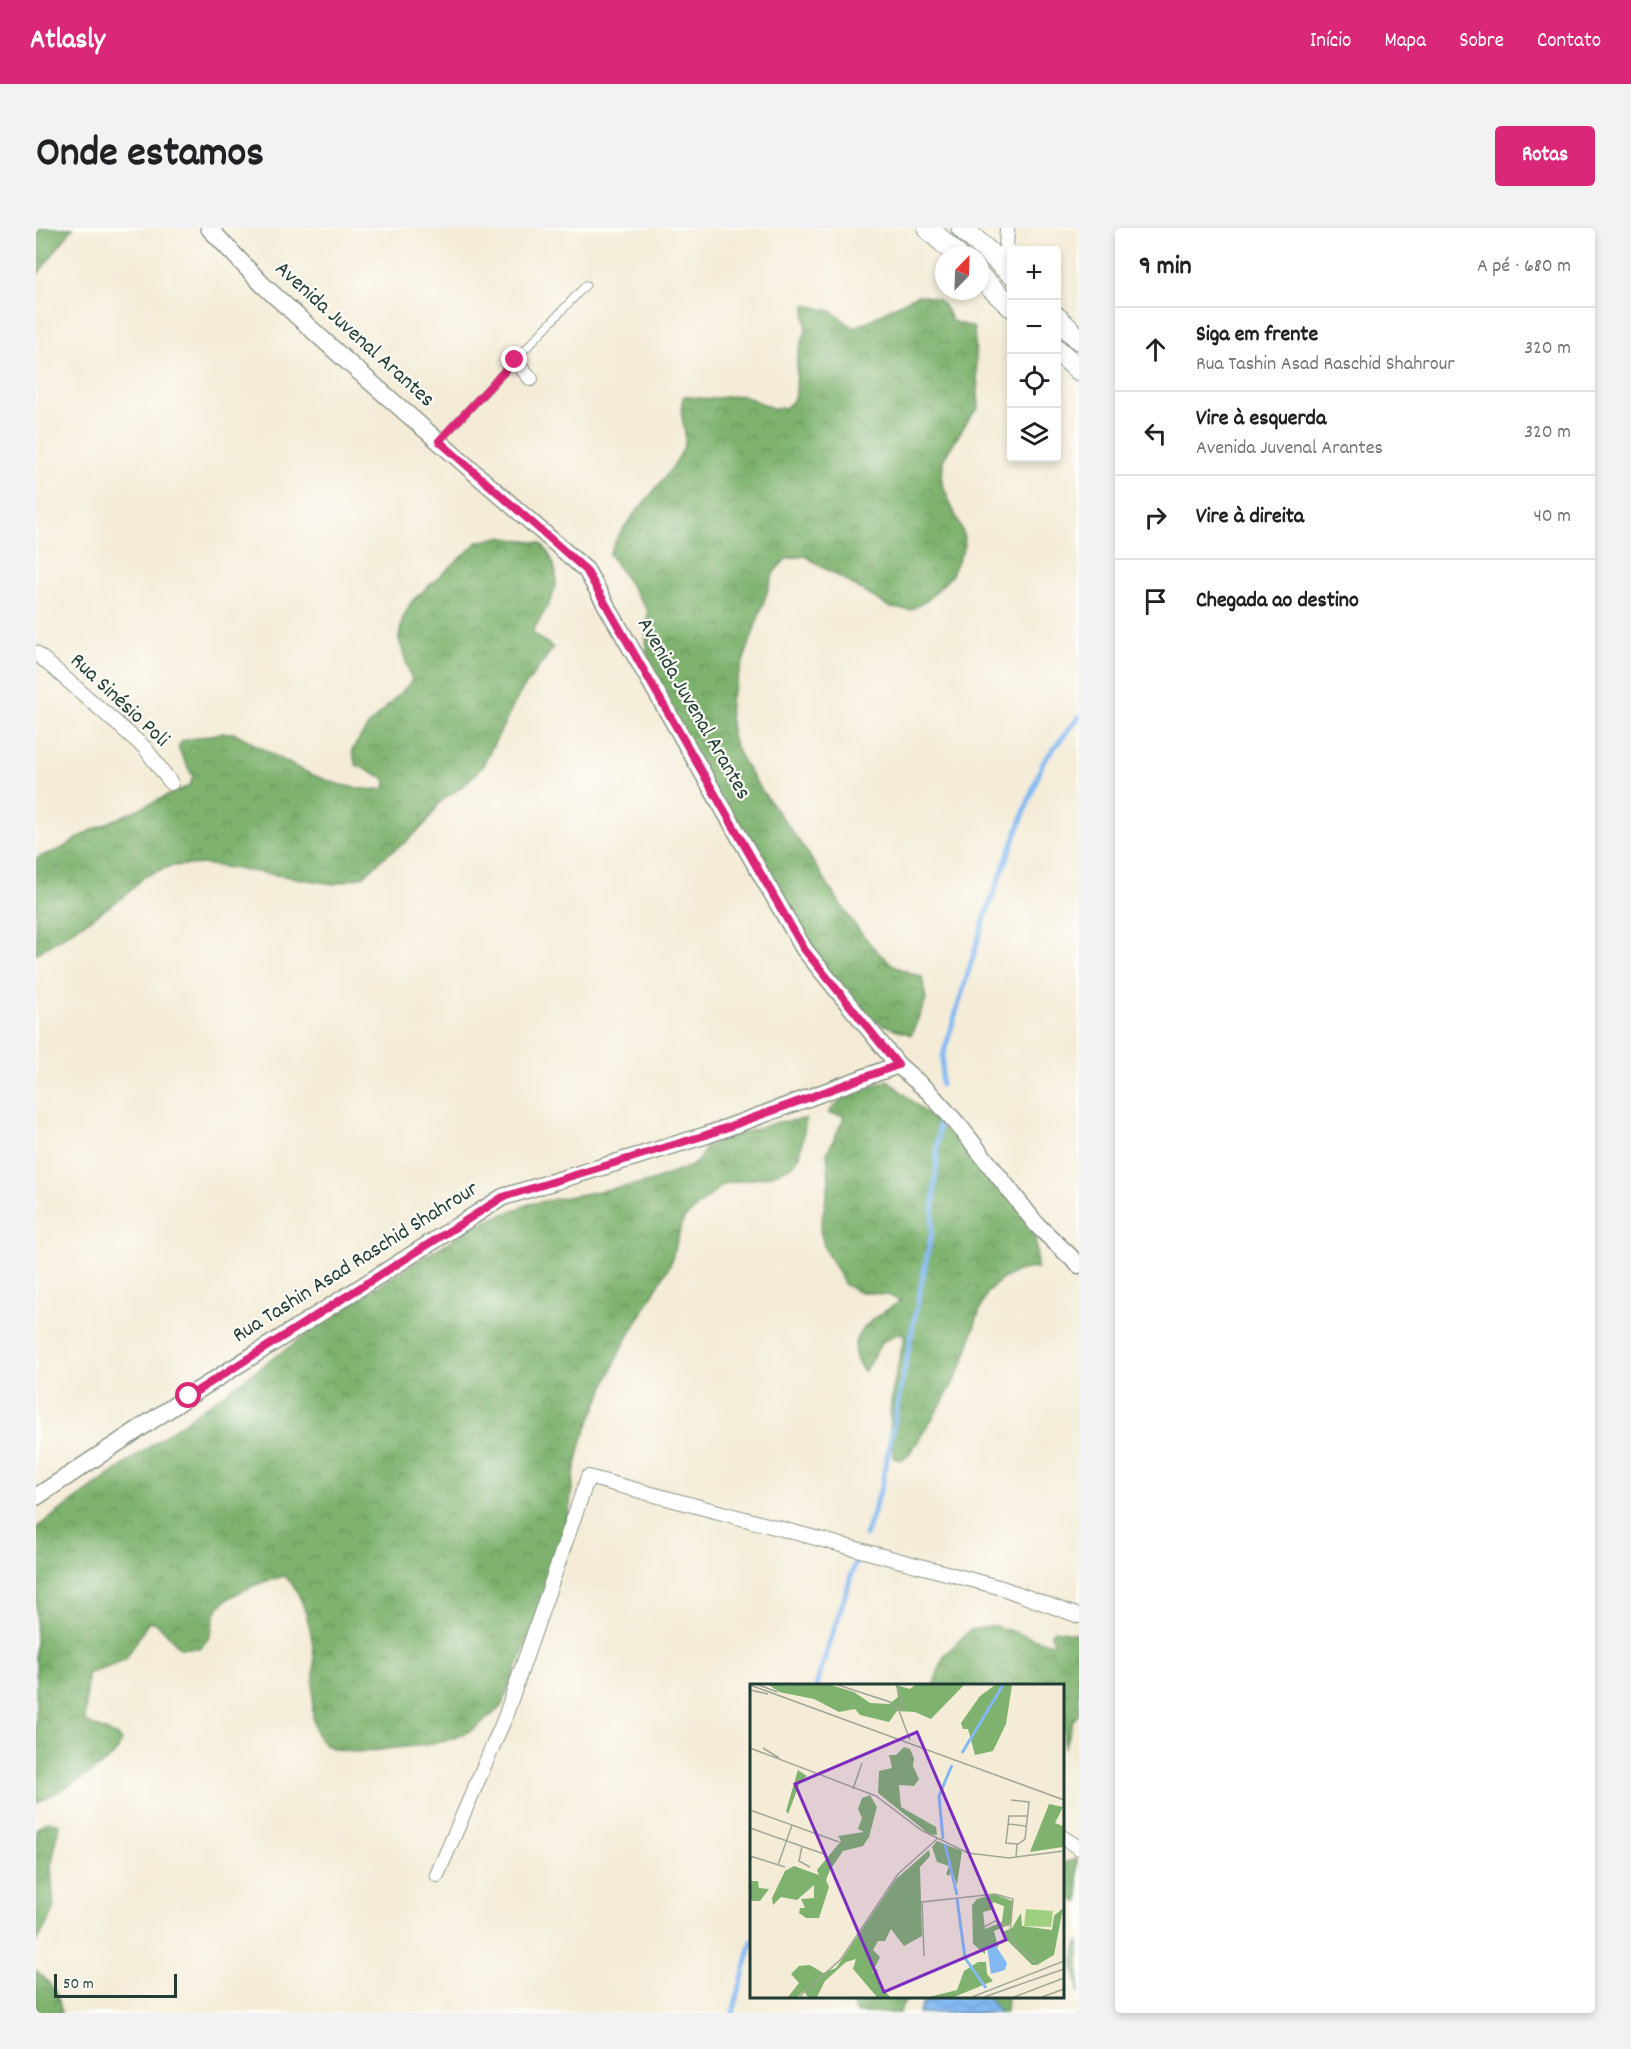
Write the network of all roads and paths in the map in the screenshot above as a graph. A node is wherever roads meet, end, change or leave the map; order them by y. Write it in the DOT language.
graph roads {
  1 [pos="209,228"];
  2 [pos="928,228"];
  3 [pos="962,228"];
  4 [pos="1007,228"];
  5 [pos="947,246"];
  6 [pos="1007,246"];
  7 [pos="1007,269"];
  8 [pos="586,285"];
  9 [pos="989,285"];
  10 [pos="1007,302"];
  11 [pos="1061,322"];
  12 [pos="1079,339"];
  13 [pos="1061,354"];
  14 [pos="515,360"];
  15 [pos="1079,370"];
  16 [pos="531,379"];
  17 [pos="439,441"];
  18 [pos="36,653"];
  19 [pos="171,783"];
  20 [pos="898,1065"];
  21 [pos="1079,1265"];
  22 [pos="36,1497"];
  23 [pos="1079,1616"];
  24 [pos="1064,1838"];
  25 [pos="1079,1848"];
  26 [pos="437,1875"];
  1 -- 17 [label="street, Avenida Juvenal Arantes"];
  2 -- 5 [label="main road"];
  3 -- 7 [label="main road"];
  4 -- 6 [label="street"];
  8 -- 14 [label="lane"];
  9 -- 10 [label="main road"];
  11 -- 12 [label="main road"];
  13 -- 15 [label="main road"];
  14 -- 16 [label="street"];
  14 -- 17 [label="lane"];
  17 -- 20 [label="street, Avenida Juvenal Arantes"];
  18 -- 19 [label="street, Rua Sinésio Poli"];
  20 -- 21 [label="street, Avenida Juvenal Arantes"];
  20 -- 22 [label="street, Rua Tashin Asad Raschid Shahrour"];
  23 -- 26 [label="street"];
  24 -- 25 [label="street"];
}
